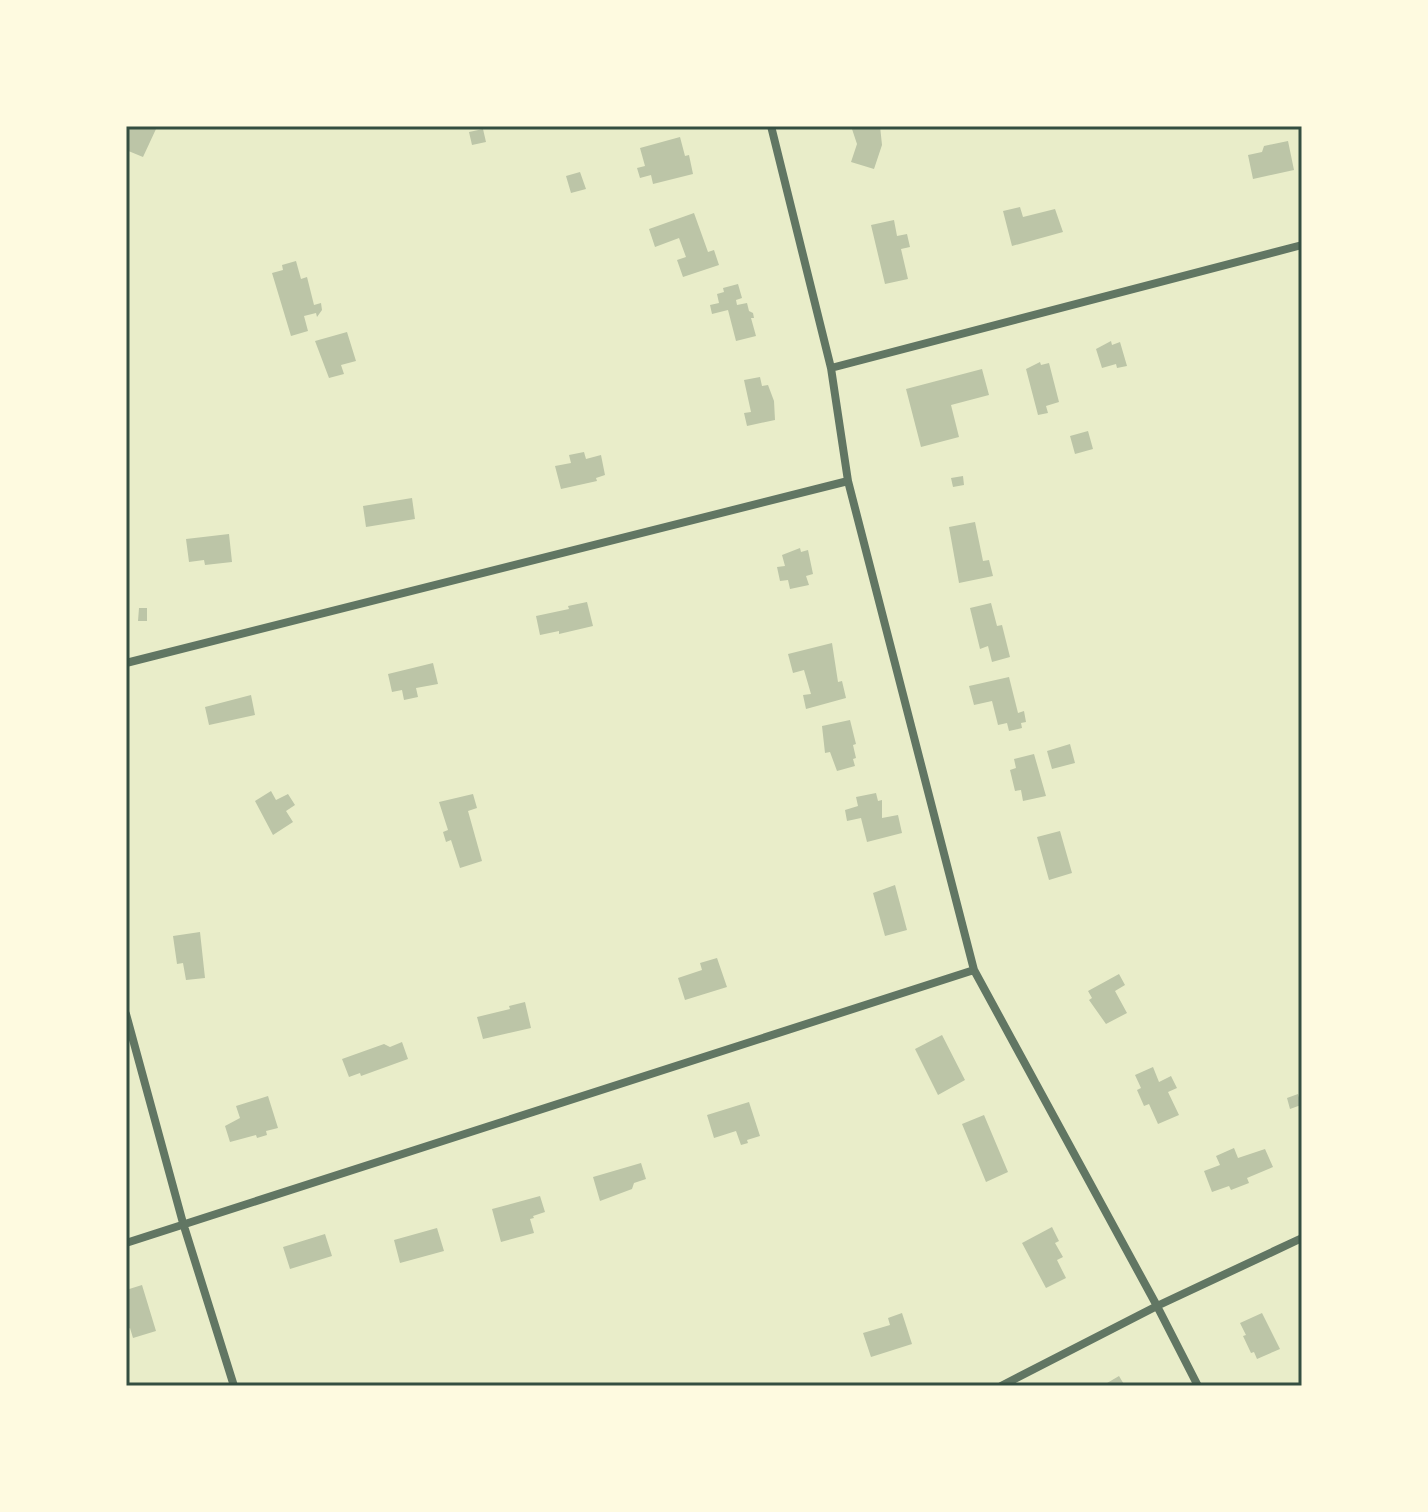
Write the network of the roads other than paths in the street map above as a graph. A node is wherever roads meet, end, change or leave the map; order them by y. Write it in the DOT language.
graph roads {
  1 [pos="771,126"];
  2 [pos="1302,245"];
  3 [pos="831,368"];
  4 [pos="848,481"];
  5 [pos="126,663"];
  6 [pos="974,970"];
  7 [pos="126,1014"];
  8 [pos="183,1223"];
  9 [pos="1302,1238"];
  10 [pos="126,1243"];
  11 [pos="1157,1306"];
  12 [pos="234,1386"];
  13 [pos="1001,1386"];
  14 [pos="1198,1386"];
  1 -- 3 [label="street"];
  2 -- 3 [label="street"];
  3 -- 4 [label="street"];
  4 -- 5 [label="street"];
  4 -- 6 [label="street"];
  6 -- 8 [label="street"];
  6 -- 11 [label="street"];
  7 -- 8 [label="street"];
  8 -- 10 [label="street"];
  8 -- 12 [label="street"];
  9 -- 11 [label="street"];
  11 -- 13 [label="street"];
  11 -- 14 [label="street"];
}
